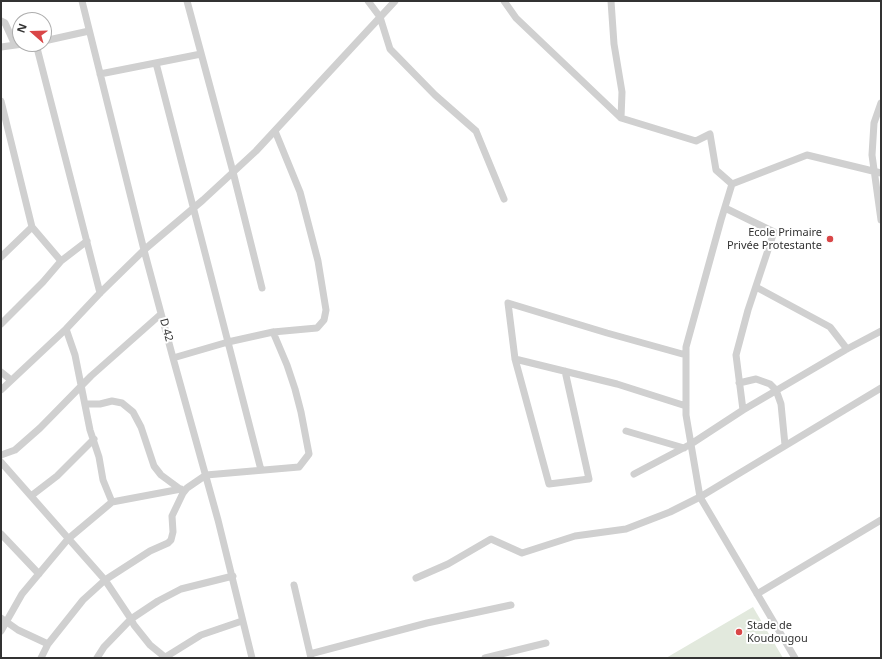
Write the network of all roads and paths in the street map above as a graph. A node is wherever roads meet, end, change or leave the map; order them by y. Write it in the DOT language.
graph roads {
  1 [pos="82,1"];
  2 [pos="187,1"];
  3 [pos="368,1"];
  4 [pos="395,1"];
  5 [pos="504,1"];
  6 [pos="611,1"];
  7 [pos="380,17"];
  8 [pos="1,21"];
  9 [pos="89,30"];
  10 [pos="52,38"];
  11 [pos="12,40"];
  12 [pos="12,45"];
  13 [pos="1,47"];
  14 [pos="38,52"];
  15 [pos="201,54"];
  16 [pos="156,64"];
  17 [pos="100,74"];
  18 [pos="1,101"];
  19 [pos="881,103"];
  20 [pos="621,118"];
  21 [pos="4,126"];
  22 [pos="275,131"];
  23 [pos="233,172"];
  24 [pos="877,172"];
  25 [pos="732,184"];
  26 [pos="504,199"];
  27 [pos="724,208"];
  28 [pos="194,209"];
  29 [pos="881,220"];
  30 [pos="32,227"];
  31 [pos="87,241"];
  32 [pos="144,250"];
  33 [pos="1,257"];
  34 [pos="61,261"];
  35 [pos="756,286"];
  36 [pos="262,288"];
  37 [pos="100,293"];
  38 [pos="161,314"];
  39 [pos="1,324"];
  40 [pos="66,330"];
  41 [pos="881,331"];
  42 [pos="273,332"];
  43 [pos="228,342"];
  44 [pos="847,348"];
  45 [pos="686,355"];
  46 [pos="173,358"];
  47 [pos="515,359"];
  48 [pos="565,371"];
  49 [pos="1,372"];
  50 [pos="11,380"];
  51 [pos="739,383"];
  52 [pos="81,386"];
  53 [pos="881,388"];
  54 [pos="1,390"];
  55 [pos="776,390"];
  56 [pos="85,404"];
  57 [pos="686,406"];
  58 [pos="743,410"];
  59 [pos="626,431"];
  60 [pos="94,439"];
  61 [pos="691,444"];
  62 [pos="786,446"];
  63 [pos="684,448"];
  64 [pos="1,455"];
  65 [pos="1,462"];
  66 [pos="262,470"];
  67 [pos="634,474"];
  68 [pos="206,475"];
  69 [pos="187,488"];
  70 [pos="180,489"];
  71 [pos="31,496"];
  72 [pos="700,497"];
  73 [pos="112,502"];
  74 [pos="881,520"];
  75 [pos="1,534"];
  76 [pos="68,538"];
  77 [pos="39,574"];
  78 [pos="232,576"];
  79 [pos="416,578"];
  80 [pos="105,580"];
  81 [pos="294,585"];
  82 [pos="757,594"];
  83 [pos="511,605"];
  84 [pos="131,619"];
  85 [pos="4,620"];
  86 [pos="242,621"];
  87 [pos="1,631"];
  88 [pos="546,643"];
  89 [pos="48,644"];
  90 [pos="310,656"];
  91 [pos="41,658"];
  92 [pos="97,658"];
  93 [pos="165,658"];
  94 [pos="252,658"];
  95 [pos="485,658"];
  96 [pos="795,658"];
  1 -- 9 [label="street, D 42 / D 42"];
  2 -- 15 [label="street"];
  3 -- 7 [label="street"];
  4 -- 7 [label="street"];
  5 -- 20 [label="street"];
  6 -- 20 [label="street"];
  7 -- 22 [label="street"];
  7 -- 26 [label="street"];
  8 -- 11 [label="street"];
  9 -- 10 [label="street"];
  9 -- 17 [label="street, D 42 / D 42"];
  12 -- 13 [label="street"];
  14 -- 31 [label="street"];
  15 -- 16 [label="street"];
  15 -- 23 [label="street"];
  16 -- 17 [label="street"];
  16 -- 28 [label="street"];
  17 -- 32 [label="street, D 42 / D 42"];
  18 -- 21 [label="street"];
  19 -- 24 [label="street"];
  20 -- 25 [label="street"];
  21 -- 30 [label="street"];
  22 -- 23 [label="street"];
  22 -- 42 [label="street"];
  23 -- 28 [label="street"];
  23 -- 36 [label="street"];
  24 -- 25 [label="street"];
  24 -- 29 [label="street"];
  25 -- 27 [label="street"];
  27 -- 35 [label="street"];
  27 -- 45 [label="street"];
  28 -- 32 [label="street"];
  28 -- 43 [label="street"];
  30 -- 33 [label="street"];
  30 -- 34 [label="street"];
  31 -- 34 [label="street"];
  31 -- 37 [label="street"];
  32 -- 37 [label="street"];
  32 -- 38 [label="street, D 42 / D 42"];
  34 -- 39 [label="street"];
  35 -- 44 [label="street"];
  35 -- 51 [label="street"];
  37 -- 40 [label="street"];
  38 -- 46 [label="street, D 42 / D 42"];
  38 -- 52 [label="street"];
  40 -- 50 [label="street"];
  40 -- 52 [label="street"];
  41 -- 44 [label="street"];
  42 -- 43 [label="street"];
  42 -- 66 [label="street"];
  43 -- 46 [label="street"];
  43 -- 66 [label="street"];
  44 -- 55 [label="street"];
  45 -- 47 [label="street"];
  45 -- 57 [label="street"];
  46 -- 68 [label="street, D 42 / D 42"];
  47 -- 48 [label="street"];
  47 -- 48 [label="street"];
  48 -- 57 [label="street"];
  49 -- 50 [label="street"];
  50 -- 54 [label="street"];
  51 -- 55 [label="street"];
  51 -- 58 [label="street"];
  52 -- 56 [label="street"];
  52 -- 64 [label="street"];
  53 -- 62 [label="street"];
  55 -- 58 [label="street"];
  55 -- 62 [label="street"];
  56 -- 60 [label="street"];
  56 -- 70 [label="street"];
  57 -- 61 [label="street"];
  58 -- 61 [label="street"];
  59 -- 63 [label="street"];
  60 -- 71 [label="street"];
  60 -- 73 [label="street"];
  61 -- 63 [label="street"];
  61 -- 72 [label="street"];
  62 -- 72 [label="street"];
  63 -- 67 [label="street"];
  65 -- 71 [label="street"];
  66 -- 68 [label="street"];
  68 -- 69 [label="street"];
  68 -- 78 [label="street, D 42 / D 42"];
  69 -- 70 [label="street"];
  69 -- 80 [label="street"];
  70 -- 73 [label="street"];
  71 -- 76 [label="street"];
  72 -- 79 [label="street"];
  72 -- 82 [label="street"];
  73 -- 76 [label="street"];
  74 -- 82 [label="street"];
  75 -- 77 [label="street"];
  76 -- 77 [label="street"];
  76 -- 80 [label="street"];
  77 -- 85 [label="street"];
  78 -- 84 [label="street"];
  78 -- 86 [label="street, D 42 / D 42"];
  80 -- 84 [label="street"];
  80 -- 89 [label="street"];
  81 -- 90 [label="street"];
  82 -- 96 [label="street"];
  83 -- 90 [label="street"];
  84 -- 92 [label="street"];
  84 -- 93 [label="street"];
  85 -- 87 [label="street"];
  85 -- 89 [label="street"];
  86 -- 93 [label="street"];
  86 -- 94 [label="street, D 42 / D 42"];
  88 -- 95 [label="street"];
  89 -- 91 [label="street"];
}
